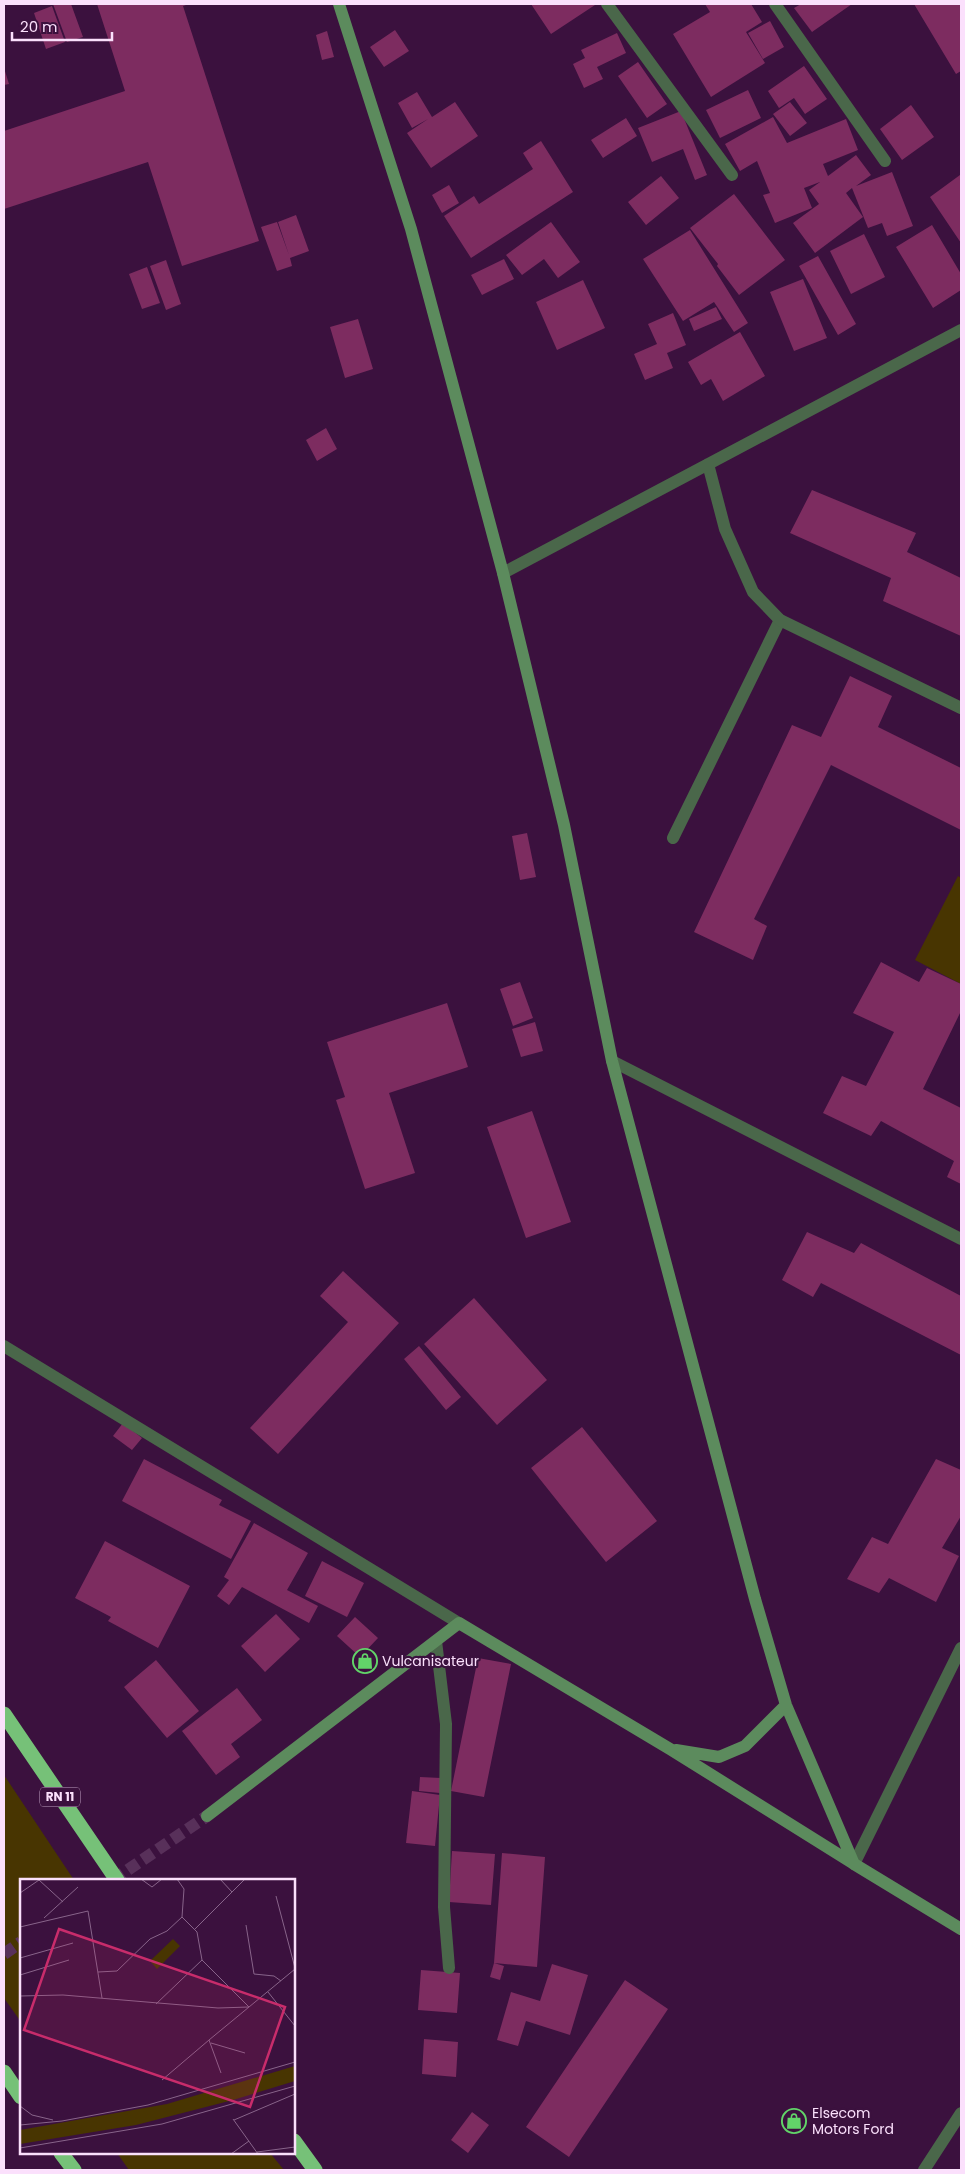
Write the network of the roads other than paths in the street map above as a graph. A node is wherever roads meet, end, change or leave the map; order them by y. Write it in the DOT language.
graph roads {
  1 [pos="339,4"];
  2 [pos="607,4"];
  3 [pos="775,4"];
  4 [pos="885,161"];
  5 [pos="732,176"];
  6 [pos="961,330"];
  7 [pos="708,464"];
  8 [pos="503,573"];
  9 [pos="780,620"];
  10 [pos="961,708"];
  11 [pos="673,838"];
  12 [pos="612,1061"];
  13 [pos="961,1238"];
  14 [pos="4,1346"];
  15 [pos="459,1623"];
  16 [pos="436,1641"];
  17 [pos="961,1648"];
  18 [pos="786,1705"];
  19 [pos="4,1714"];
  20 [pos="670,1750"];
  21 [pos="207,1816"];
  22 [pos="854,1864"];
  23 [pos="116,1879"];
  24 [pos="961,1929"];
  25 [pos="448,1968"];
  26 [pos="4,2072"];
  27 [pos="20,2096"];
  28 [pos="961,2113"];
  29 [pos="295,2142"];
  30 [pos="62,2154"];
  31 [pos="74,2170"];
  32 [pos="315,2170"];
  33 [pos="924,2170"];
  1 -- 8 [label="street"];
  2 -- 5 [label="street"];
  3 -- 4 [label="street"];
  6 -- 7 [label="street"];
  7 -- 8 [label="street"];
  7 -- 9 [label="street"];
  8 -- 12 [label="street"];
  9 -- 10 [label="street"];
  9 -- 11 [label="street"];
  12 -- 13 [label="street"];
  12 -- 18 [label="street"];
  14 -- 15 [label="street"];
  15 -- 16 [label="street"];
  15 -- 20 [label="street"];
  16 -- 21 [label="street"];
  16 -- 25 [label="street"];
  17 -- 22 [label="street"];
  18 -- 20 [label="street"];
  18 -- 22 [label="street"];
  19 -- 23 [label="highway, RN 11"];
  20 -- 22 [label="street"];
  22 -- 24 [label="street"];
  26 -- 27 [label="highway"];
  28 -- 33 [label="street"];
  29 -- 32 [label="highway"];
  30 -- 31 [label="highway"];
}
